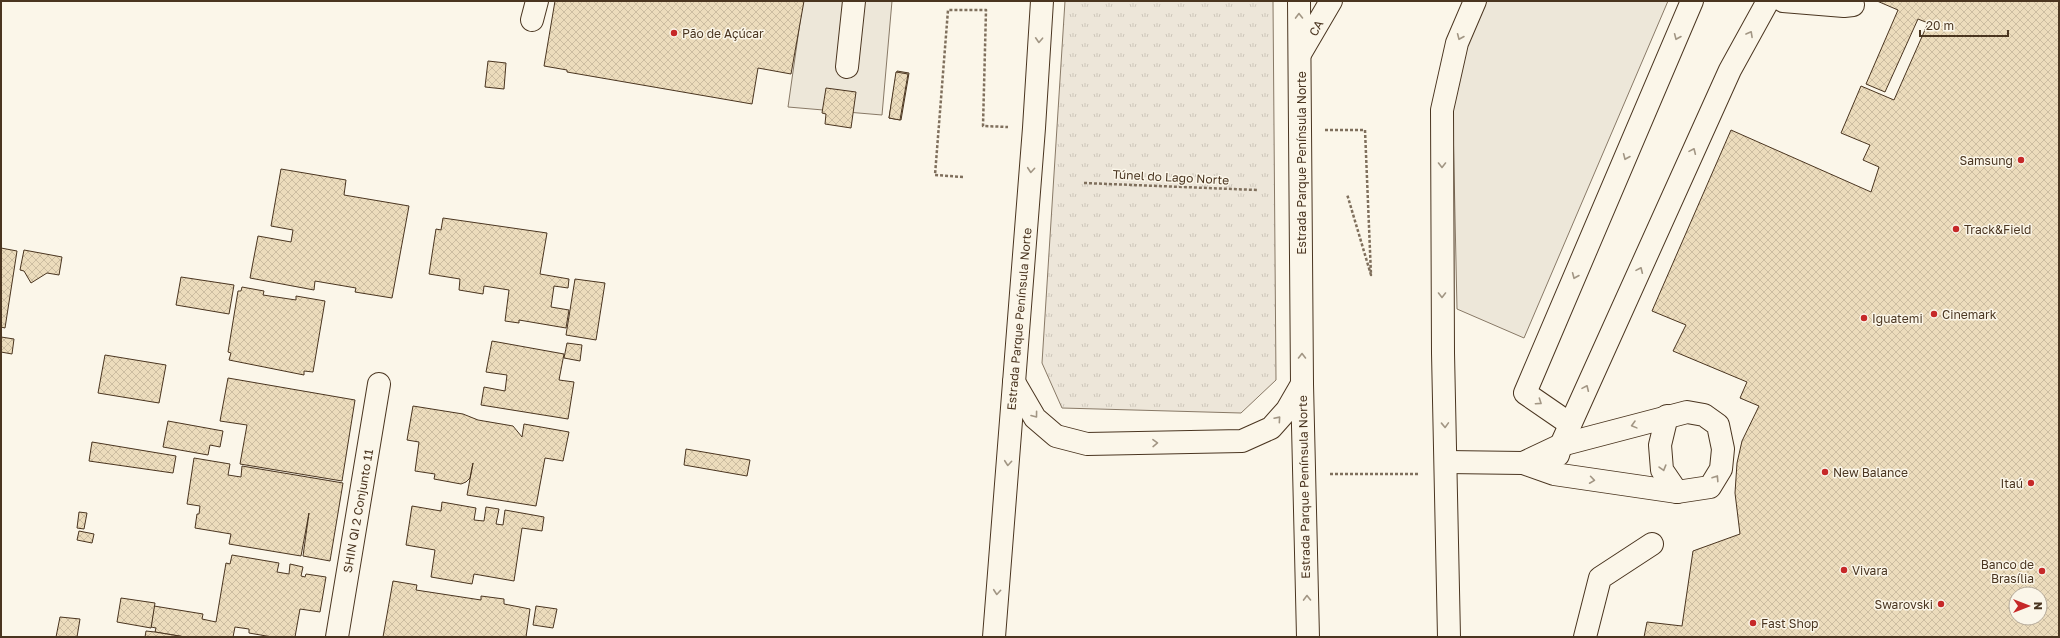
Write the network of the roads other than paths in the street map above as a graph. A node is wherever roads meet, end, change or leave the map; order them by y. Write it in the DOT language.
graph roads {
  1 [pos="854,1"];
  2 [pos="1042,1"];
  3 [pos="1299,1"];
  4 [pos="1331,1"];
  5 [pos="1475,1"];
  6 [pos="1692,1"];
  7 [pos="1768,1"];
  8 [pos="1782,1"];
  9 [pos="1820,3"];
  10 [pos="1853,5"];
  11 [pos="1300,54"];
  12 [pos="847,67"];
  13 [pos="1014,382"];
  14 [pos="379,384"];
  15 [pos="1302,384"];
  16 [pos="1667,416"];
  17 [pos="1570,424"];
  18 [pos="1560,445"];
  19 [pos="1446,462"];
  20 [pos="1523,464"];
  21 [pos="1554,474"];
  22 [pos="1677,492"];
  23 [pos="1652,544"];
  24 [pos="337,637"];
  25 [pos="994,637"];
  26 [pos="1308,637"];
  27 [pos="1449,637"];
  28 [pos="1585,637"];
  1 -- 12 [label="main road"];
  2 -- 13 [label="main road, Estrada Parque Península Norte, one-way"];
  11 -- 3 [label="main road, Estrada Parque Península Norte, one-way"];
  4 -- 11 [label="main road, CA"];
  5 -- 19 [label="main road, one-way"];
  6 -- 17 [label="main road, one-way"];
  17 -- 7 [label="main road, one-way"];
  8 -- 9 [label="main road"];
  9 -- 10 [label="main road"];
  15 -- 11 [label="main road, Estrada Parque Península Norte, one-way"];
  13 -- 15 [label="main road, one-way"];
  13 -- 25 [label="main road, Estrada Parque Península Norte, one-way"];
  14 -- 24 [label="main road, SHIN QI 2 Conjunto 11"];
  26 -- 15 [label="main road, Estrada Parque Península Norte, one-way"];
  16 -- 18 [label="main road, one-way"];
  16 -- 22 [label="main road, one-way"];
  22 -- 16 [label="main road, one-way"];
  17 -- 18 [label="main road"];
  18 -- 20 [label="main road"];
  18 -- 21 [label="main road"];
  19 -- 20 [label="main road"];
  19 -- 27 [label="main road"];
  20 -- 21 [label="main road"];
  21 -- 22 [label="main road, one-way"];
  23 -- 28 [label="main road"];
}
